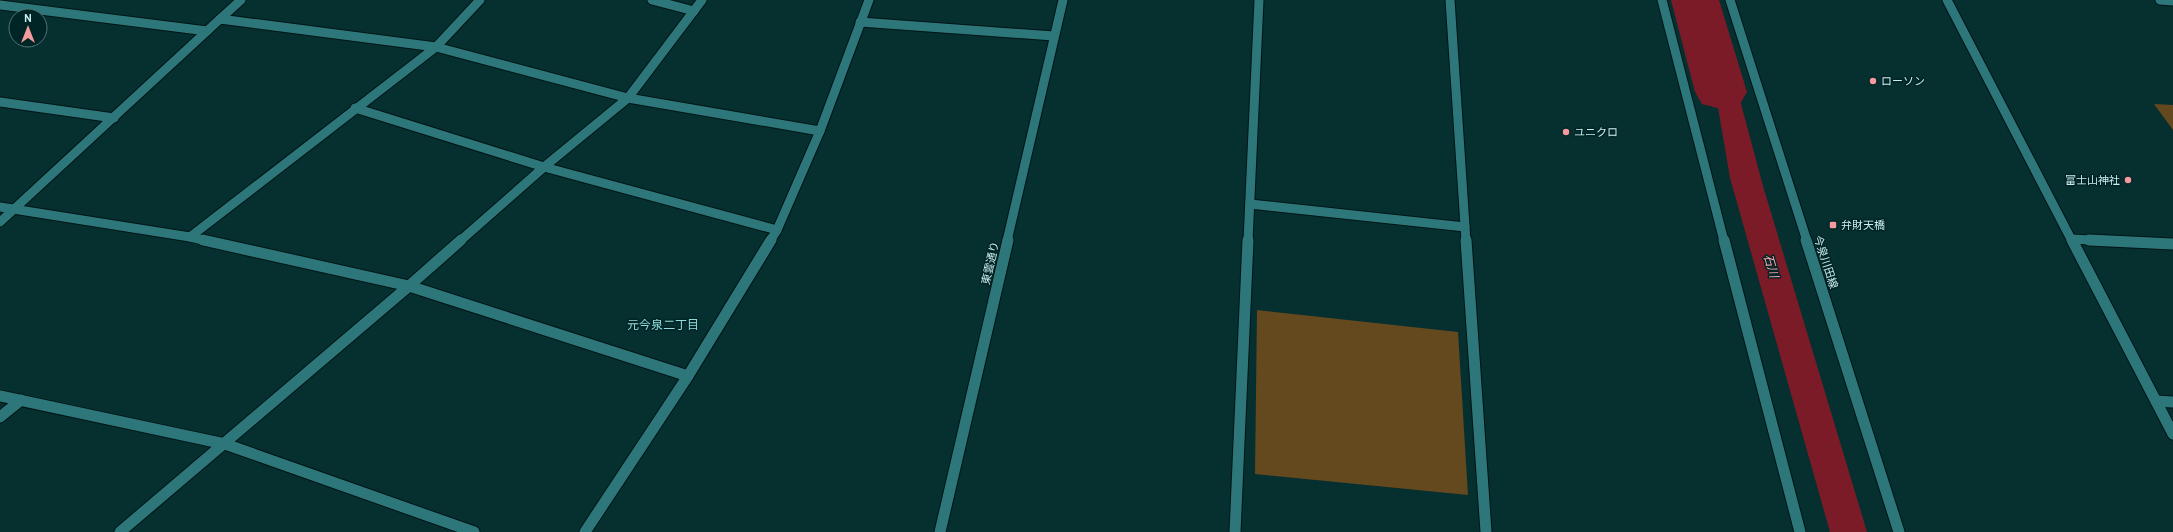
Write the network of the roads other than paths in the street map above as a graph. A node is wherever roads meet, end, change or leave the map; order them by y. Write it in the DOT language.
graph roads {
  1 [pos="241,0"];
  2 [pos="480,0"];
  3 [pos="652,0"];
  4 [pos="702,0"];
  5 [pos="869,0"];
  6 [pos="1063,0"];
  7 [pos="1259,0"];
  8 [pos="1450,0"];
  9 [pos="1662,0"];
  10 [pos="1730,0"];
  11 [pos="1947,0"];
  12 [pos="2160,0"];
  13 [pos="2173,1"];
  14 [pos="0,5"];
  15 [pos="694,11"];
  16 [pos="220,19"];
  17 [pos="860,22"];
  18 [pos="207,31"];
  19 [pos="1054,36"];
  20 [pos="436,47"];
  21 [pos="628,98"];
  22 [pos="0,102"];
  23 [pos="354,108"];
  24 [pos="114,118"];
  25 [pos="820,131"];
  26 [pos="544,167"];
  27 [pos="1250,204"];
  28 [pos="0,207"];
  29 [pos="13,209"];
  30 [pos="0,222"];
  31 [pos="1465,226"];
  32 [pos="777,230"];
  33 [pos="190,237"];
  34 [pos="2072,239"];
  35 [pos="2173,244"];
  36 [pos="409,286"];
  37 [pos="688,376"];
  38 [pos="0,396"];
  39 [pos="21,400"];
  40 [pos="2156,401"];
  41 [pos="2173,402"];
  42 [pos="0,417"];
  43 [pos="2173,434"];
  44 [pos="225,444"];
  45 [pos="120,532"];
  46 [pos="474,532"];
  47 [pos="585,532"];
  48 [pos="940,532"];
  49 [pos="1234,532"];
  50 [pos="1486,532"];
  51 [pos="1800,532"];
  52 [pos="1899,532"];
  1 -- 16 [label="street"];
  2 -- 20 [label="street"];
  3 -- 15 [label="street"];
  4 -- 15 [label="street"];
  5 -- 17 [label="street"];
  6 -- 19 [label="street, 東雲通り"];
  7 -- 27 [label="street"];
  8 -- 31 [label="street"];
  9 -- 51 [label="street"];
  10 -- 52 [label="street, 今泉川田線"];
  11 -- 34 [label="street"];
  12 -- 13 [label="street"];
  14 -- 18 [label="street"];
  15 -- 21 [label="street"];
  16 -- 18 [label="street"];
  16 -- 20 [label="street"];
  17 -- 19 [label="street"];
  17 -- 25 [label="street"];
  18 -- 24 [label="street"];
  19 -- 48 [label="street, 東雲通り"];
  20 -- 21 [label="street"];
  20 -- 23 [label="street"];
  21 -- 25 [label="street"];
  21 -- 26 [label="street"];
  22 -- 24 [label="street"];
  23 -- 26 [label="street"];
  23 -- 33 [label="street"];
  24 -- 29 [label="street"];
  25 -- 32 [label="street"];
  26 -- 32 [label="street"];
  26 -- 36 [label="street"];
  27 -- 31 [label="street"];
  27 -- 49 [label="street"];
  28 -- 29 [label="street"];
  29 -- 30 [label="street"];
  29 -- 33 [label="street"];
  31 -- 50 [label="street"];
  32 -- 37 [label="street"];
  33 -- 36 [label="street"];
  34 -- 35 [label="street"];
  34 -- 40 [label="street"];
  36 -- 37 [label="street"];
  36 -- 44 [label="street"];
  37 -- 47 [label="street"];
  38 -- 39 [label="street"];
  39 -- 42 [label="street"];
  39 -- 44 [label="street"];
  40 -- 41 [label="street"];
  40 -- 43 [label="street"];
  44 -- 45 [label="street"];
  44 -- 46 [label="street"];
}
